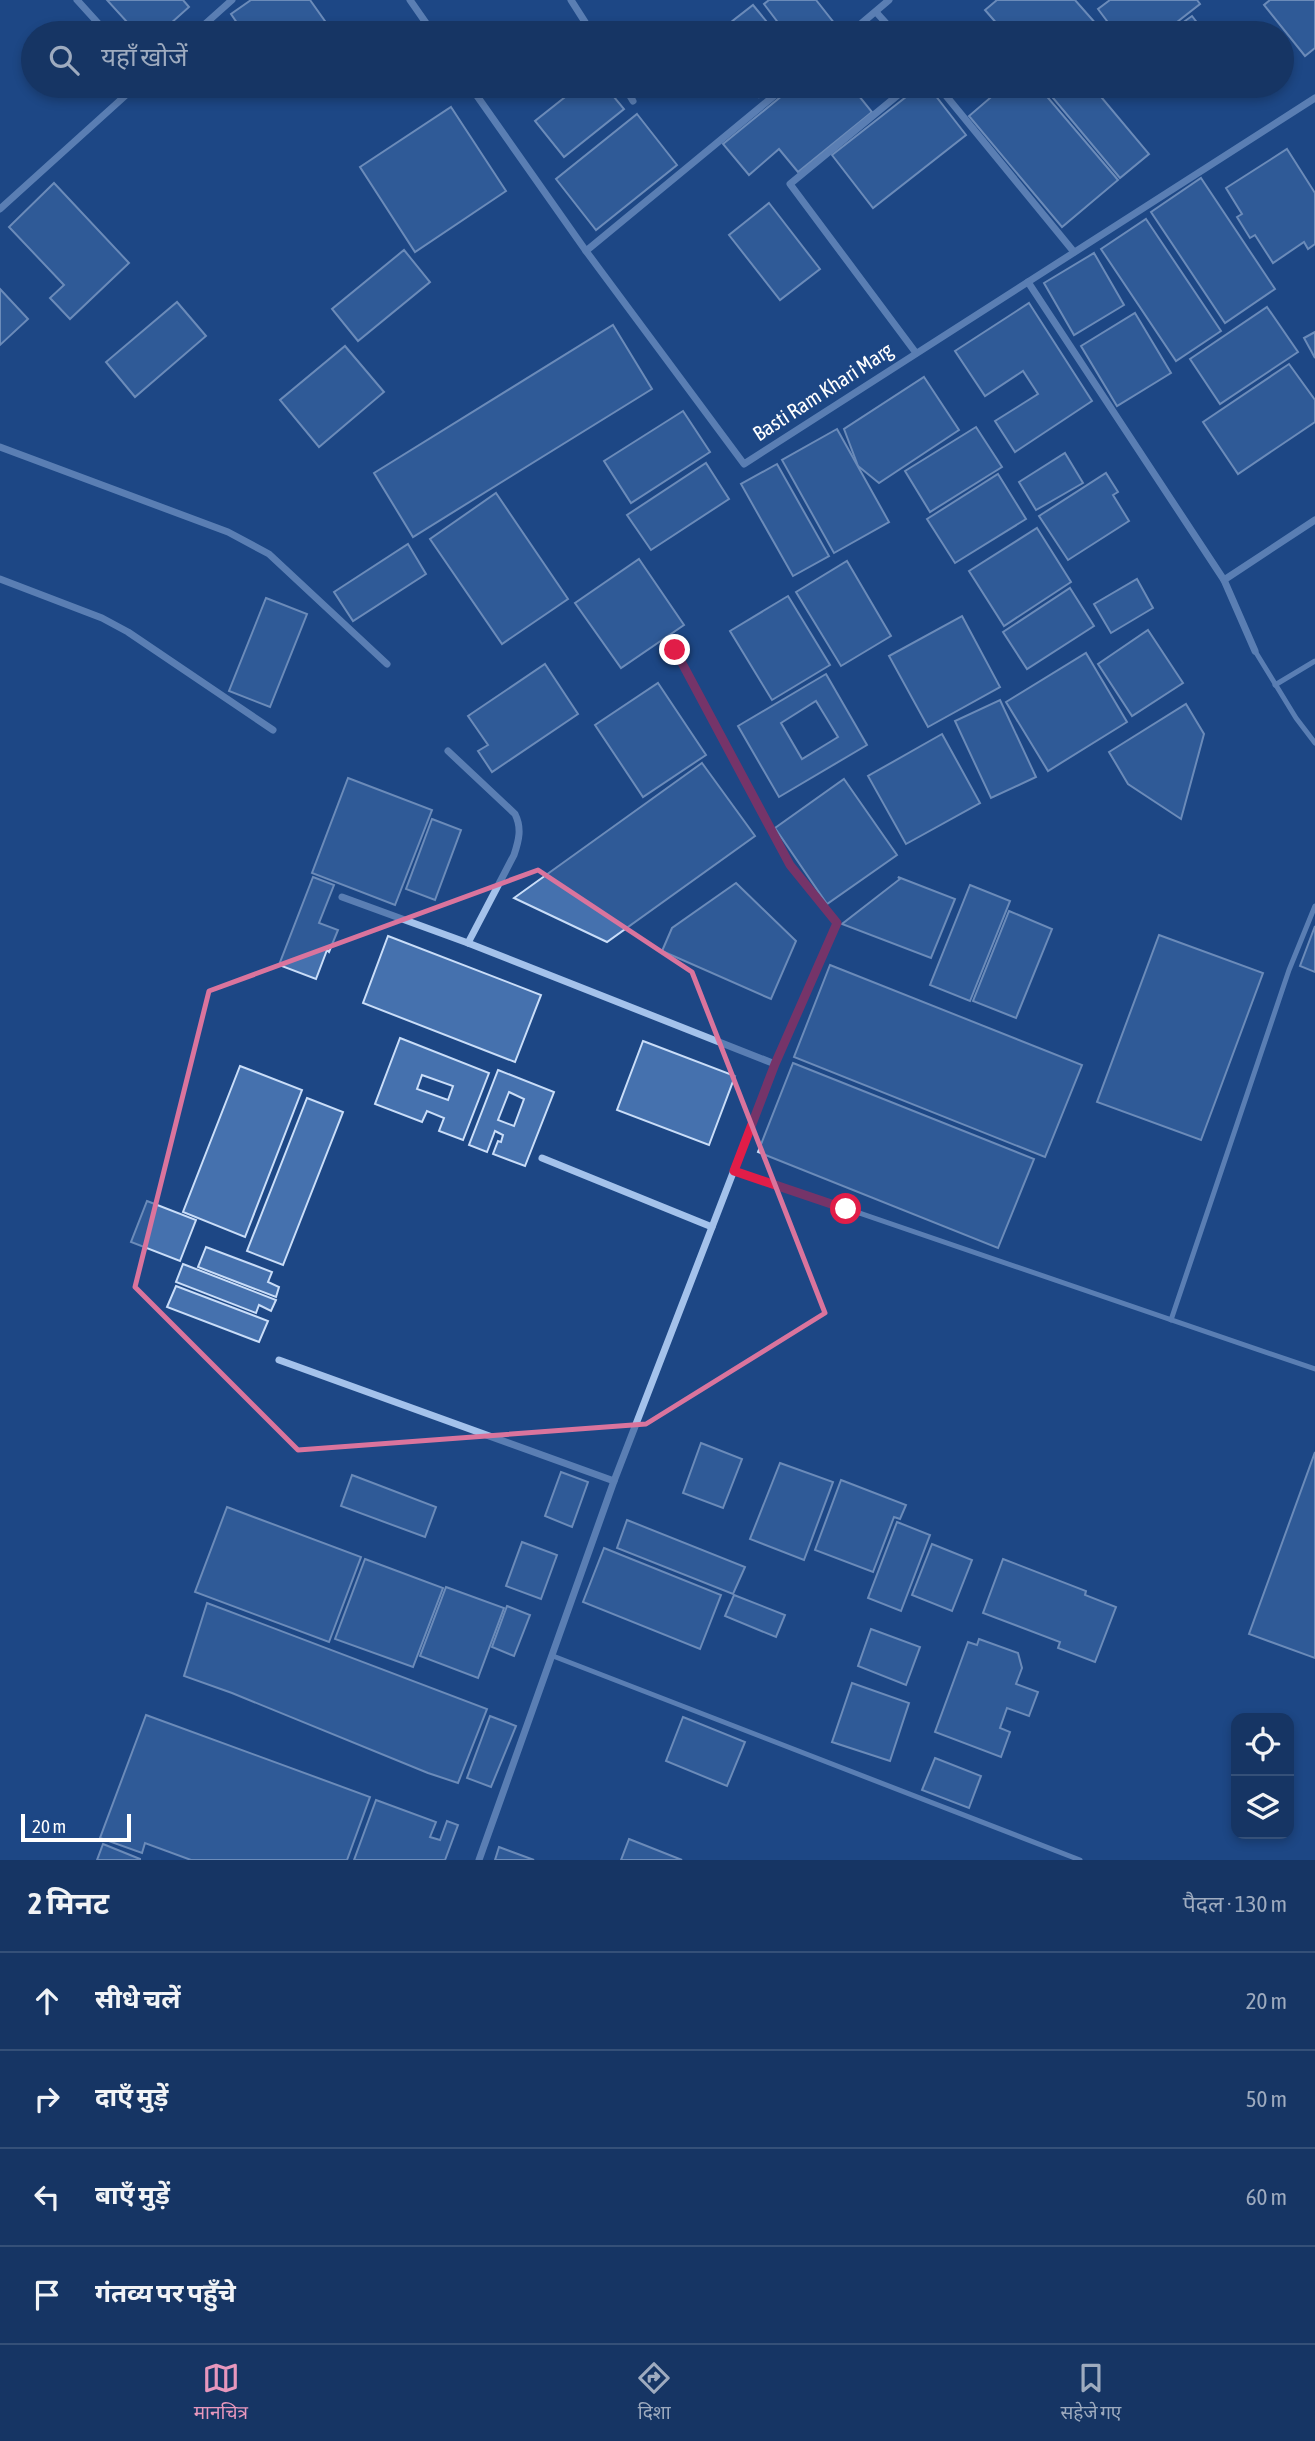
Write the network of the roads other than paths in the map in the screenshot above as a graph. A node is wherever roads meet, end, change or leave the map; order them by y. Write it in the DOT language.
graph roads {
  1 [pos="76,0"];
  2 [pos="232,0"];
  3 [pos="410,0"];
  4 [pos="572,0"];
  5 [pos="889,0"];
  6 [pos="876,12"];
  7 [pos="96,21"];
  8 [pos="208,21"];
  9 [pos="425,21"];
  10 [pos="585,21"];
  11 [pos="865,21"];
  12 [pos="884,21"];
  13 [pos="123,98"];
  14 [pos="478,98"];
  15 [pos="631,98"];
  16 [pos="771,98"];
  17 [pos="894,98"];
  18 [pos="949,98"];
  19 [pos="1315,98"];
  20 [pos="633,102"];
  21 [pos="0,209"];
  22 [pos="586,251"];
  23 [pos="1074,252"];
  24 [pos="1028,282"];
  25 [pos="916,353"];
  26 [pos="0,447"];
  27 [pos="1315,520"];
  28 [pos="0,579"];
  29 [pos="1224,580"];
  30 [pos="675,650"];
  31 [pos="1255,651"];
  32 [pos="1315,661"];
  33 [pos="387,664"];
  34 [pos="1275,685"];
  35 [pos="273,730"];
  36 [pos="1315,743"];
  37 [pos="449,751"];
  38 [pos="342,897"];
  39 [pos="1315,906"];
  40 [pos="468,943"];
  41 [pos="775,1064"];
  42 [pos="542,1158"];
  43 [pos="734,1171"];
  44 [pos="712,1227"];
  45 [pos="1171,1320"];
  46 [pos="279,1360"];
  47 [pos="1315,1369"];
  48 [pos="614,1481"];
  49 [pos="552,1656"];
  50 [pos="479,1860"];
  51 [pos="1080,1860"];
  1 -- 7 [label="street"];
  2 -- 8 [label="street"];
  3 -- 9 [label="street"];
  4 -- 10 [label="street"];
  5 -- 6 [label="street"];
  6 -- 11 [label="street"];
  6 -- 12 [label="street"];
  13 -- 21 [label="street"];
  14 -- 22 [label="street, Basti Ram Khari Marg"];
  15 -- 20 [label="street"];
  16 -- 22 [label="street"];
  17 -- 25 [label="street"];
  18 -- 23 [label="street"];
  19 -- 23 [label="street, Basti Ram Khari Marg"];
  22 -- 25 [label="street, Basti Ram Khari Marg"];
  23 -- 24 [label="street, Basti Ram Khari Marg"];
  24 -- 25 [label="street, Basti Ram Khari Marg"];
  24 -- 29 [label="street"];
  26 -- 33 [label="street"];
  27 -- 29 [label="street"];
  28 -- 35 [label="street"];
  29 -- 31 [label="street"];
  30 -- 41 [label="street"];
  31 -- 34 [label="lane"];
  32 -- 34 [label="lane"];
  34 -- 36 [label="lane"];
  37 -- 40 [label="street"];
  38 -- 40 [label="street"];
  39 -- 45 [label="lane"];
  40 -- 41 [label="street"];
  41 -- 43 [label="street"];
  42 -- 44 [label="street"];
  43 -- 44 [label="street"];
  43 -- 45 [label="lane"];
  44 -- 48 [label="street"];
  45 -- 47 [label="lane"];
  46 -- 48 [label="street"];
  48 -- 49 [label="street"];
  49 -- 50 [label="street"];
  49 -- 51 [label="lane"];
}
